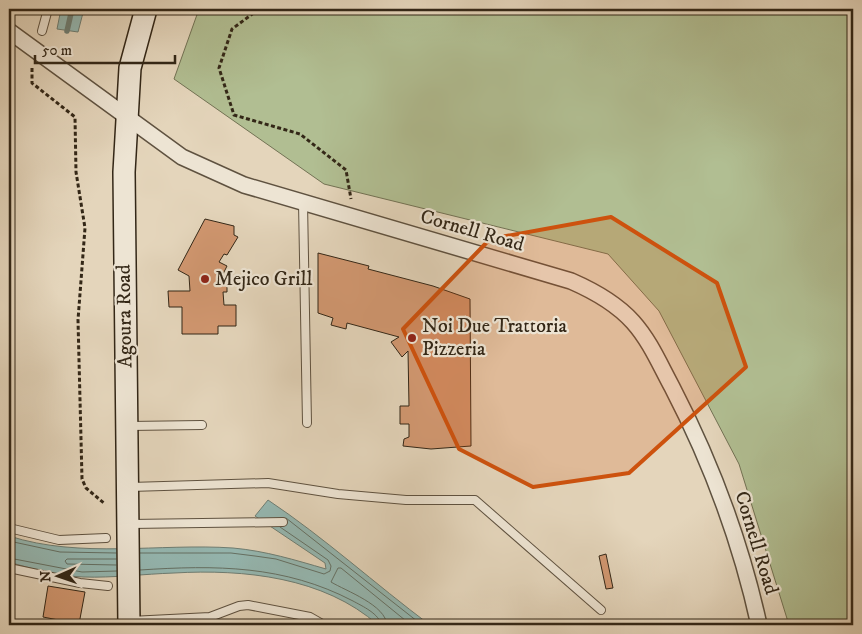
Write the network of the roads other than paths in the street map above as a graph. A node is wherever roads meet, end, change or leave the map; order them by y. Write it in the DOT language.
graph roads {
  1 [pos="48,9"];
  2 [pos="146,9"];
  3 [pos="9,31"];
  4 [pos="42,31"];
  5 [pos="126,117"];
  6 [pos="303,202"];
  7 [pos="307,422"];
  8 [pos="202,425"];
  9 [pos="127,426"];
  10 [pos="128,487"];
  11 [pos="283,522"];
  12 [pos="128,524"];
  13 [pos="9,528"];
  14 [pos="106,538"];
  15 [pos="9,568"];
  16 [pos="108,586"];
  17 [pos="600,610"];
  18 [pos="129,623"];
  19 [pos="324,625"];
  20 [pos="759,625"];
  1 -- 4 [label="lane"];
  2 -- 5 [label="main road, Agoura Road"];
  3 -- 5 [label="street, Cornell Road"];
  5 -- 6 [label="street, Cornell Road"];
  5 -- 9 [label="main road, Agoura Road"];
  6 -- 7 [label="lane"];
  6 -- 20 [label="street, Cornell Road"];
  8 -- 9 [label="lane"];
  9 -- 10 [label="main road, Agoura Road"];
  10 -- 12 [label="main road, Agoura Road"];
  10 -- 17 [label="lane"];
  11 -- 12 [label="lane"];
  12 -- 18 [label="main road, Agoura Road"];
  13 -- 14 [label="lane"];
  15 -- 16 [label="lane"];
  18 -- 19 [label="lane"];
}
